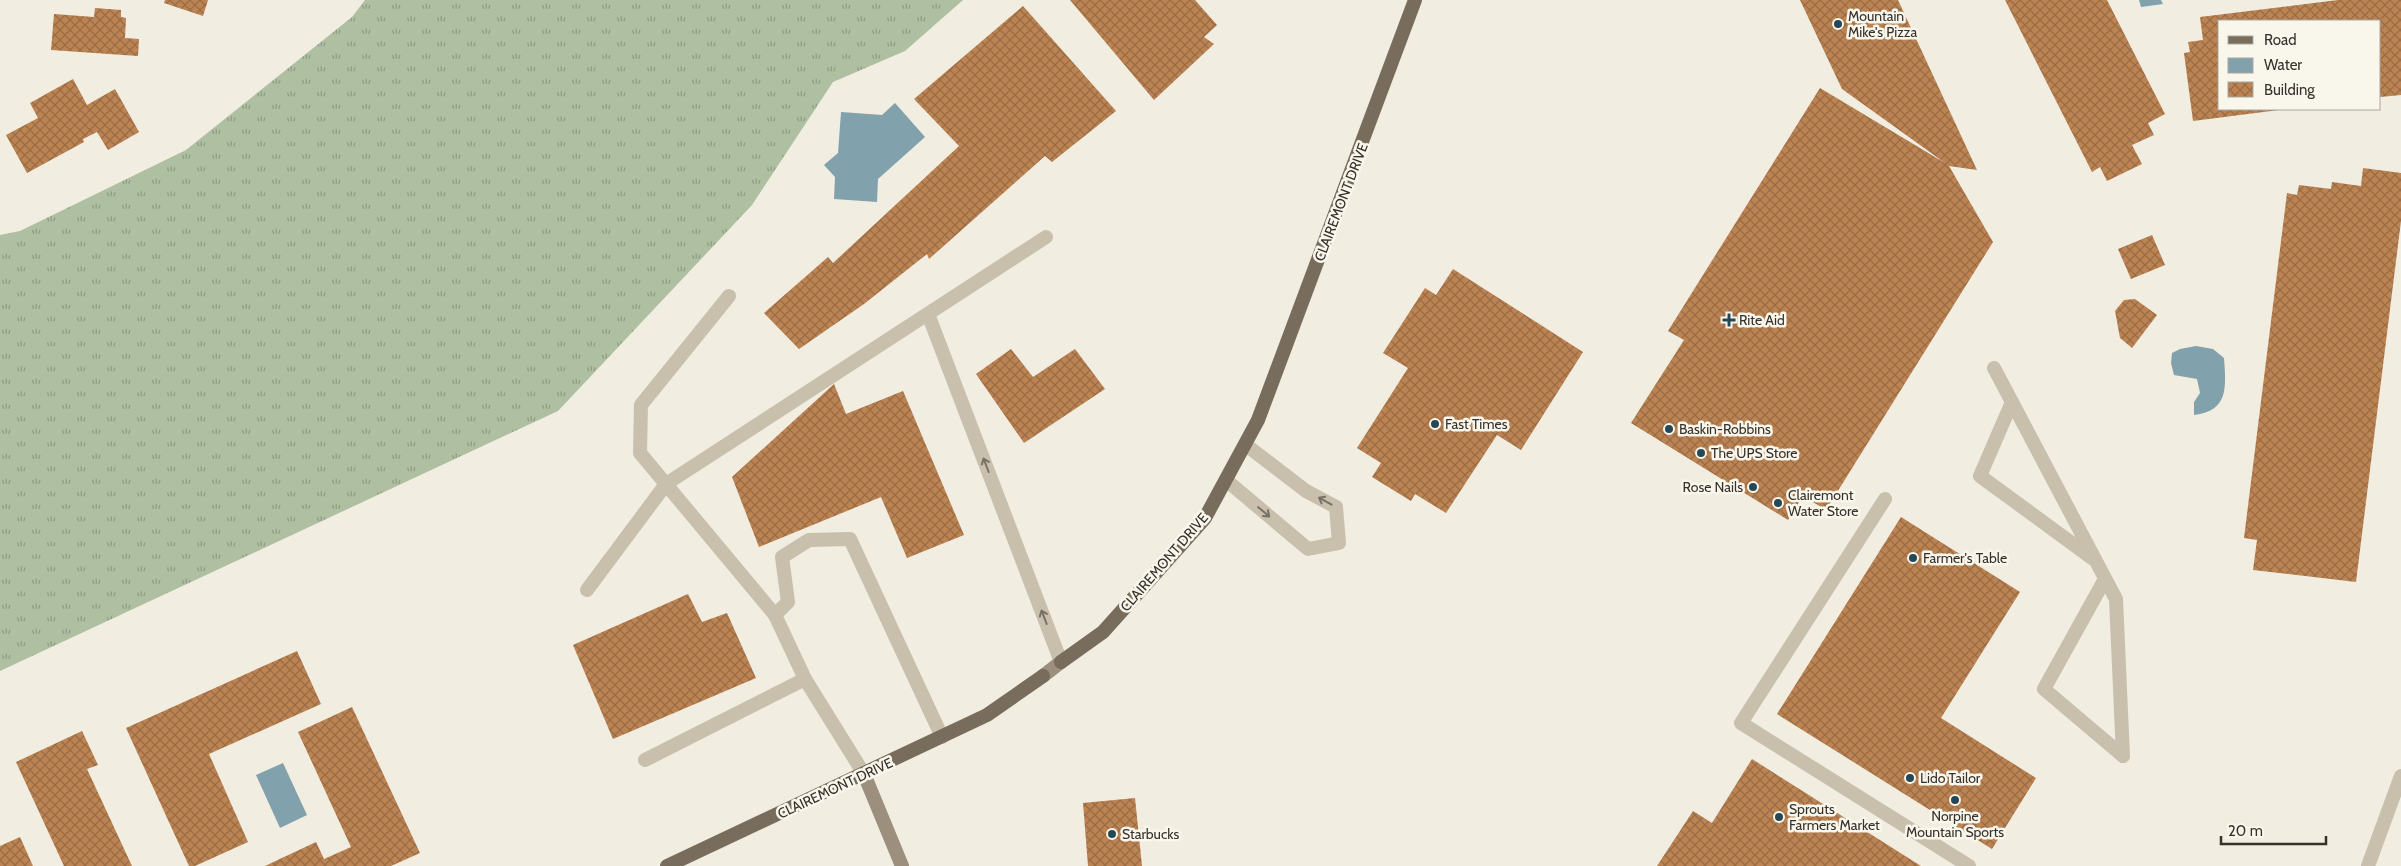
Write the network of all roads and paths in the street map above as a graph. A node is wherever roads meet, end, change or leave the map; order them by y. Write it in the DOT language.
graph roads {
  1 [pos="1415,0"];
  2 [pos="1046,238"];
  3 [pos="729,296"];
  4 [pos="928,314"];
  5 [pos="1994,368"];
  6 [pos="2012,402"];
  7 [pos="1246,445"];
  8 [pos="1226,480"];
  9 [pos="666,484"];
  10 [pos="1886,499"];
  11 [pos="2095,560"];
  12 [pos="2105,579"];
  13 [pos="587,590"];
  14 [pos="776,615"];
  15 [pos="1062,662"];
  16 [pos="805,679"];
  17 [pos="942,737"];
  18 [pos="645,760"];
  19 [pos="864,774"];
  20 [pos="2401,776"];
  21 [pos="667,866"];
  22 [pos="902,866"];
  23 [pos="1969,866"];
  24 [pos="2368,866"];
  1 -- 7 [label="main road, CLAIREMONT DRIVE"];
  2 -- 4 [label="street"];
  3 -- 9 [label="street"];
  4 -- 9 [label="street"];
  15 -- 4 [label="street, one-way"];
  5 -- 6 [label="street"];
  6 -- 11 [label="street"];
  6 -- 11 [label="street"];
  7 -- 8 [label="main road, CLAIREMONT DRIVE"];
  8 -- 7 [label="street, one-way"];
  8 -- 15 [label="main road, CLAIREMONT DRIVE"];
  9 -- 13 [label="street"];
  9 -- 14 [label="street"];
  10 -- 23 [label="street"];
  11 -- 12 [label="street"];
  12 -- 12 [label="street"];
  14 -- 16 [label="street"];
  14 -- 17 [label="street"];
  15 -- 17 [label="main road, CLAIREMONT DRIVE"];
  16 -- 18 [label="street"];
  16 -- 19 [label="street"];
  17 -- 19 [label="main road, CLAIREMONT DRIVE"];
  19 -- 21 [label="main road, CLAIREMONT DRIVE"];
  19 -- 22 [label="main road"];
  20 -- 24 [label="street"];
}
